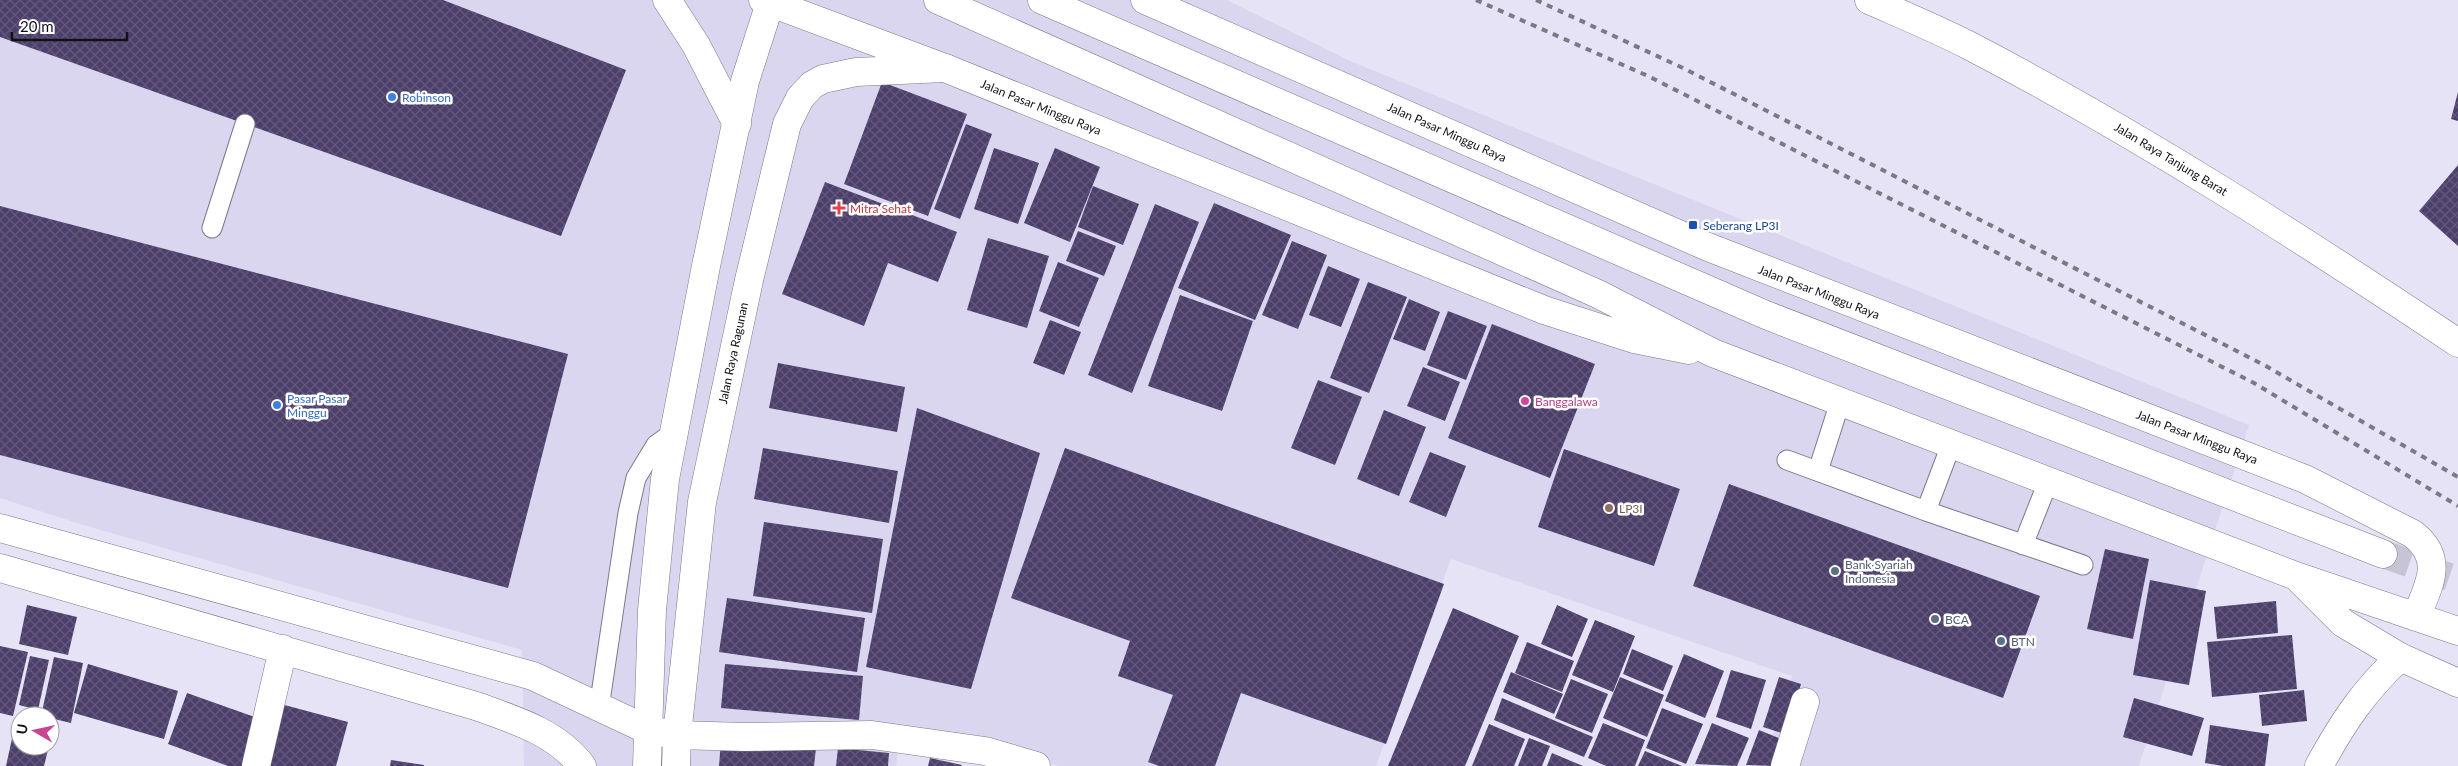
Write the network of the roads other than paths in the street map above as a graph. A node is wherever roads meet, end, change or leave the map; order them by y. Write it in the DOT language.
graph roads {
  1 [pos="667,0"];
  2 [pos="938,0"];
  3 [pos="1042,0"];
  4 [pos="1144,0"];
  5 [pos="1870,0"];
  6 [pos="768,1"];
  7 [pos="945,68"];
  8 [pos="736,124"];
  9 [pos="242,132"];
  10 [pos="212,228"];
  11 [pos="1780,277"];
  12 [pos="1766,314"];
  13 [pos="2458,343"];
  14 [pos="1713,352"];
  15 [pos="1840,402"];
  16 [pos="674,432"];
  17 [pos="1951,445"];
  18 [pos="1787,460"];
  19 [pos="1818,471"];
  20 [pos="2048,482"];
  21 [pos="1926,511"];
  22 [pos="0,528"];
  23 [pos="2023,545"];
  24 [pos="2383,554"];
  25 [pos="2083,565"];
  26 [pos="0,568"];
  27 [pos="2296,576"];
  28 [pos="2416,617"];
  29 [pos="2458,631"];
  30 [pos="283,648"];
  31 [pos="2400,657"];
  32 [pos="2458,682"];
  33 [pos="1805,702"];
  34 [pos="599,708"];
  35 [pos="648,730"];
  36 [pos="677,735"];
  37 [pos="577,759"];
  38 [pos="256,766"];
  39 [pos="647,766"];
  40 [pos="676,766"];
  41 [pos="1036,766"];
  42 [pos="1785,766"];
  43 [pos="2318,766"];
  1 -- 8 [label="main road"];
  2 -- 14 [label="main road, Jalan Pasar Minggu Raya"];
  3 -- 12 [label="main road"];
  4 -- 11 [label="main road, Jalan Pasar Minggu Raya"];
  5 -- 13 [label="main road, Jalan Raya Tanjung Barat"];
  6 -- 7 [label="main road, Jalan Pasar Minggu Raya"];
  6 -- 8 [label="main road"];
  7 -- 14 [label="main road, Jalan Pasar Minggu Raya"];
  7 -- 36 [label="main road, Jalan Raya Ragunan"];
  8 -- 16 [label="main road"];
  9 -- 10 [label="lane"];
  11 -- 12 [label="main road"];
  11 -- 28 [label="main road, Jalan Pasar Minggu Raya"];
  12 -- 24 [label="main road"];
  14 -- 15 [label="main road, Jalan Pasar Minggu Raya"];
  15 -- 17 [label="main road, Jalan Pasar Minggu Raya"];
  15 -- 19 [label="lane"];
  16 -- 34 [label="lane"];
  16 -- 35 [label="main road"];
  17 -- 20 [label="main road, Jalan Pasar Minggu Raya"];
  17 -- 21 [label="lane"];
  18 -- 19 [label="lane"];
  19 -- 21 [label="lane"];
  20 -- 23 [label="lane"];
  20 -- 27 [label="main road, Jalan Pasar Minggu Raya"];
  21 -- 23 [label="lane"];
  22 -- 34 [label="main road"];
  23 -- 25 [label="lane"];
  26 -- 30 [label="main road"];
  27 -- 28 [label="main road, Jalan Pasar Minggu Raya"];
  27 -- 31 [label="main road, Jalan Pasar Minggu Raya"];
  28 -- 29 [label="main road, Jalan Pasar Minggu Raya"];
  30 -- 37 [label="main road"];
  30 -- 38 [label="main road"];
  31 -- 32 [label="main road, Jalan Pasar Minggu Raya"];
  31 -- 43 [label="main road"];
  33 -- 42 [label="main road"];
  34 -- 35 [label="main road"];
  35 -- 36 [label="main road"];
  35 -- 39 [label="main road"];
  36 -- 40 [label="main road, Jalan Raya Ragunan"];
  36 -- 41 [label="main road"];
}
